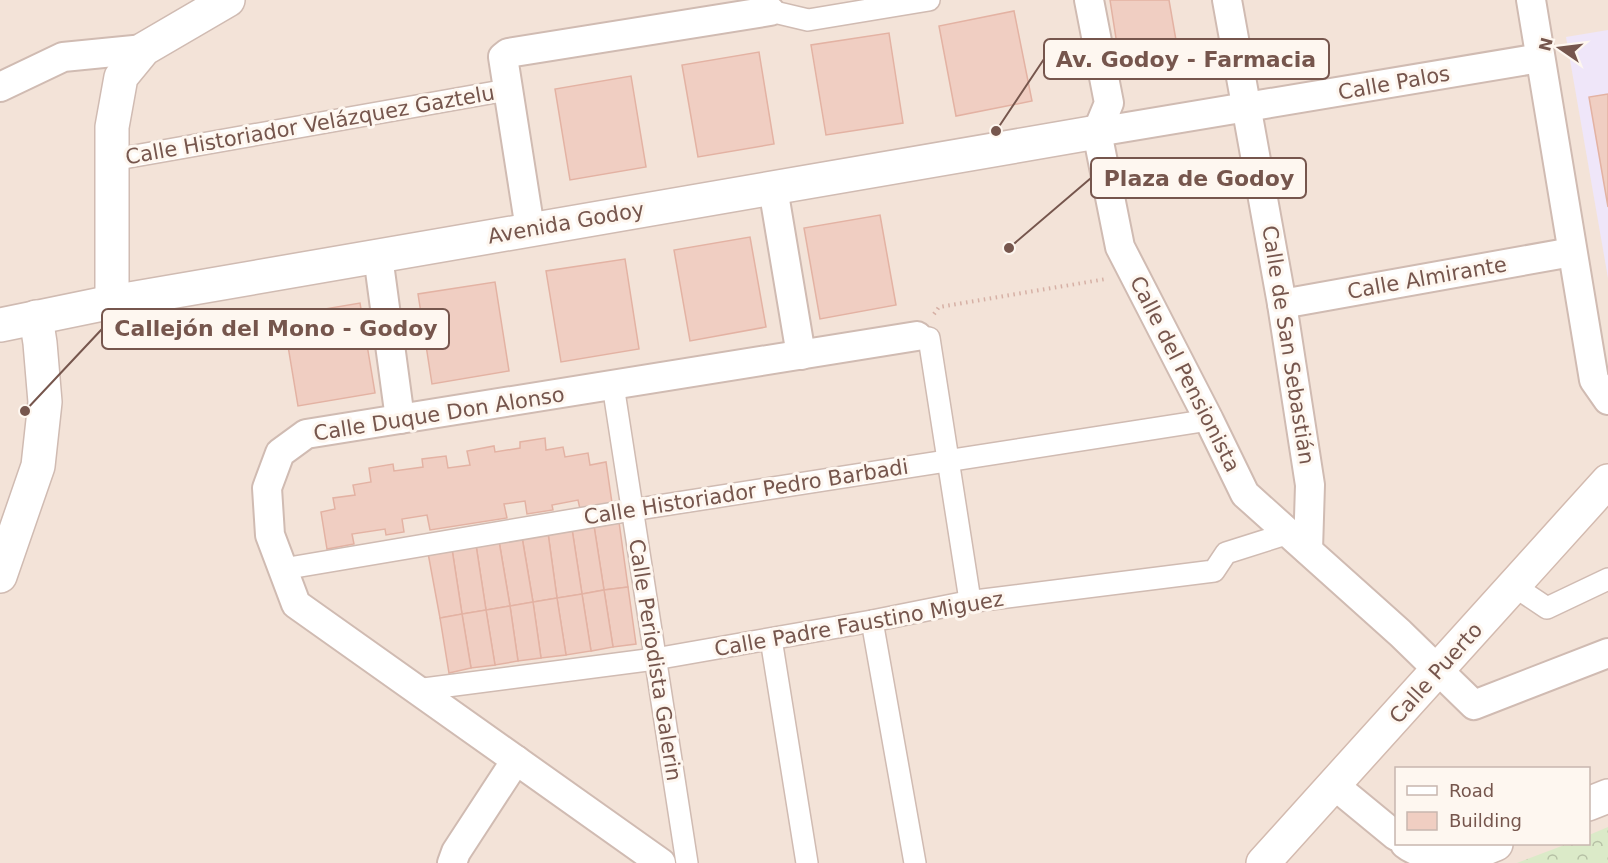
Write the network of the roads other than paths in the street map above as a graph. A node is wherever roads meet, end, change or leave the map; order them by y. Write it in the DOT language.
graph roads {
  1 [pos="228,0"];
  2 [pos="930,0"];
  3 [pos="1089,0"];
  4 [pos="1227,0"];
  5 [pos="1531,0"];
  6 [pos="770,11"];
  7 [pos="144,49"];
  8 [pos="1540,58"];
  9 [pos="0,87"];
  10 [pos="507,90"];
  11 [pos="1247,108"];
  12 [pos="1097,132"];
  13 [pos="112,160"];
  14 [pos="773,188"];
  15 [pos="530,230"];
  16 [pos="1572,252"];
  17 [pos="378,256"];
  18 [pos="112,302"];
  19 [pos="1282,304"];
  20 [pos="36,317"];
  21 [pos="0,325"];
  22 [pos="917,336"];
  23 [pos="801,355"];
  24 [pos="613,385"];
  25 [pos="1608,400"];
  26 [pos="400,419"];
  27 [pos="1209,420"];
  28 [pos="947,460"];
  29 [pos="1608,481"];
  30 [pos="632,510"];
  31 [pos="1298,541"];
  32 [pos="283,569"];
  33 [pos="0,576"];
  34 [pos="1608,579"];
  35 [pos="1514,586"];
  36 [pos="967,602"];
  37 [pos="872,621"];
  38 [pos="771,639"];
  39 [pos="1608,653"];
  40 [pos="655,659"];
  41 [pos="1438,671"];
  42 [pos="416,690"];
  43 [pos="516,760"];
  44 [pos="1334,785"];
  45 [pos="1608,796"];
  46 [pos="1590,803"];
  47 [pos="1395,838"];
  48 [pos="1491,845"];
  49 [pos="1406,847"];
  50 [pos="1455,861"];
  51 [pos="452,863"];
  52 [pos="661,863"];
  53 [pos="687,863"];
  54 [pos="807,863"];
  55 [pos="915,863"];
  56 [pos="1263,863"];
  1 -- 7 [label="street"];
  2 -- 6 [label="street"];
  3 -- 12 [label="street"];
  4 -- 11 [label="street, Calle de San Sebastián"];
  5 -- 8 [label="street"];
  6 -- 10 [label="street"];
  7 -- 9 [label="street"];
  7 -- 13 [label="street"];
  8 -- 11 [label="street, Calle Palos"];
  8 -- 16 [label="street"];
  10 -- 13 [label="street, Calle Historiador Velázquez Gaztelu"];
  10 -- 15 [label="street"];
  11 -- 12 [label="street, Calle Palos"];
  11 -- 19 [label="street, Calle de San Sebastián"];
  12 -- 14 [label="street, Avenida Godoy"];
  12 -- 27 [label="street, Calle del Pensionista"];
  13 -- 18 [label="street"];
  14 -- 15 [label="street, Avenida Godoy"];
  14 -- 23 [label="street"];
  15 -- 17 [label="street, Avenida Godoy"];
  16 -- 19 [label="street, Calle Almirante"];
  16 -- 25 [label="street"];
  17 -- 18 [label="street, Avenida Godoy"];
  17 -- 26 [label="street"];
  18 -- 20 [label="street, Avenida Godoy"];
  19 -- 31 [label="street, Calle de San Sebastián"];
  20 -- 21 [label="street, Avenida Godoy"];
  20 -- 33 [label="street"];
  22 -- 23 [label="street, Calle Duque Don Alonso"];
  22 -- 28 [label="street"];
  23 -- 24 [label="street, Calle Duque Don Alonso"];
  24 -- 26 [label="street, Calle Duque Don Alonso"];
  24 -- 30 [label="street, Calle Periodista Galerin"];
  26 -- 32 [label="street, Calle Duque Don Alonso"];
  27 -- 28 [label="street, Calle Historiador Pedro Barbadi"];
  27 -- 31 [label="street, Calle del Pensionista"];
  28 -- 30 [label="street, Calle Historiador Pedro Barbadi"];
  28 -- 36 [label="street"];
  29 -- 35 [label="street, Calle Puerto"];
  30 -- 32 [label="street, Calle Historiador Pedro Barbadi"];
  30 -- 40 [label="street, Calle Periodista Galerin"];
  31 -- 36 [label="street, Calle Padre Faustino Miguez"];
  31 -- 41 [label="street, Calle del Pensionista"];
  32 -- 42 [label="street, Calle Duque Don Alonso"];
  34 -- 35 [label="street"];
  35 -- 41 [label="street, Calle Puerto"];
  36 -- 37 [label="street, Calle Padre Faustino Miguez"];
  37 -- 38 [label="street, Calle Padre Faustino Miguez"];
  37 -- 55 [label="street"];
  38 -- 40 [label="street, Calle Padre Faustino Miguez"];
  38 -- 54 [label="street"];
  39 -- 41 [label="street, Calle del Pensionista"];
  40 -- 42 [label="street, Calle Padre Faustino Miguez"];
  40 -- 53 [label="street, Calle Periodista Galerin"];
  41 -- 44 [label="street, Calle Puerto"];
  42 -- 43 [label="street, Calle Duque Don Alonso"];
  43 -- 51 [label="street"];
  43 -- 52 [label="street, Calle Duque Don Alonso"];
  44 -- 47 [label="street"];
  44 -- 56 [label="street, Calle Puerto"];
  45 -- 46 [label="street"];
  48 -- 50 [label="street"];
  49 -- 50 [label="street"];
}
